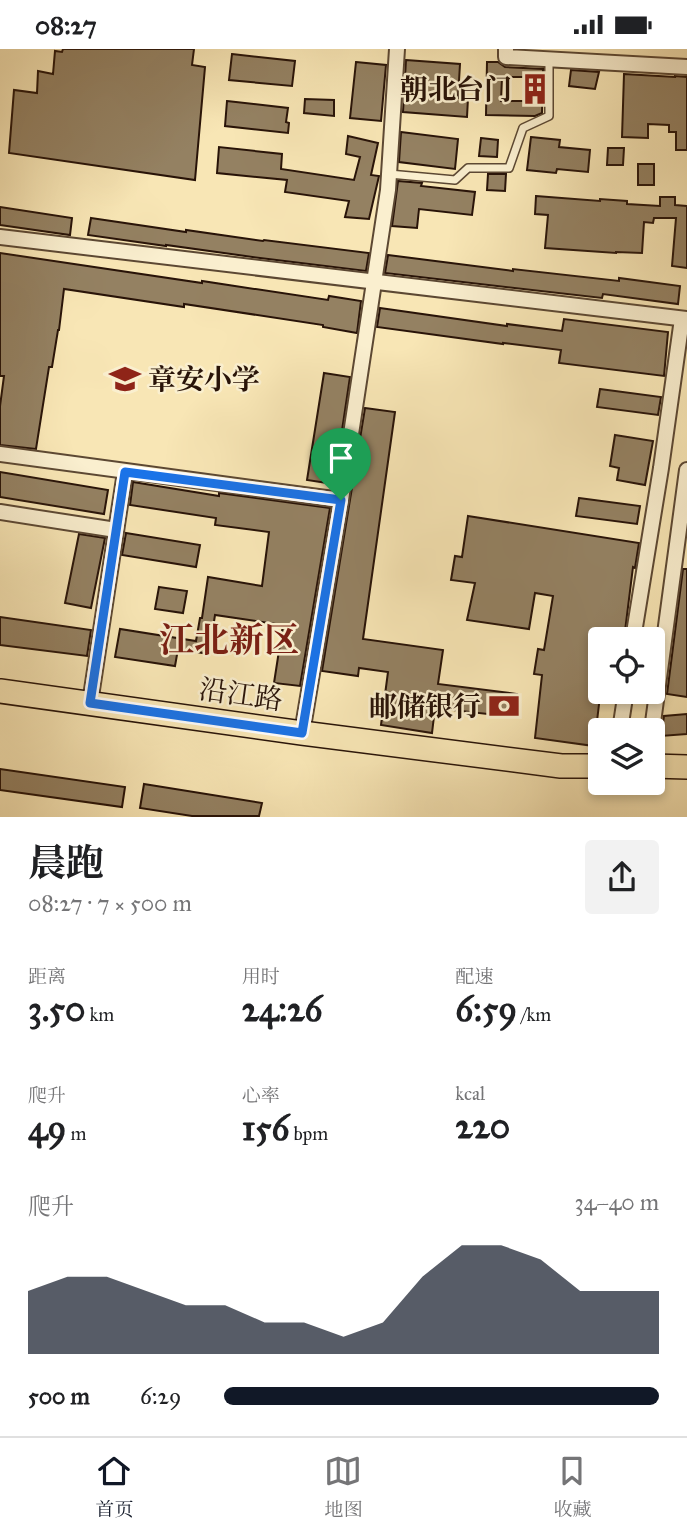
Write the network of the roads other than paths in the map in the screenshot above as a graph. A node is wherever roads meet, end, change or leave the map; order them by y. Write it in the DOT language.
graph roads {
  1 [pos="397,49"];
  2 [pos="506,49"];
  3 [pos="549,60"];
  4 [pos="687,67"];
  5 [pos="389,174"];
  6 [pos="0,237"];
  7 [pos="374,283"];
  8 [pos="685,319"];
  9 [pos="0,454"];
  10 [pos="687,470"];
  11 [pos="125,472"];
  12 [pos="341,500"];
  13 [pos="0,512"];
  14 [pos="116,530"];
  15 [pos="635,627"];
  16 [pos="0,691"];
  17 [pos="0,703"];
  18 [pos="90,703"];
  19 [pos="654,718"];
  20 [pos="302,733"];
  21 [pos="588,766"];
  22 [pos="665,766"];
  23 [pos="687,767"];
  24 [pos="588,778"];
  25 [pos="665,778"];
  26 [pos="687,778"];
  1 -- 5 [label="street"];
  2 -- 3 [label="street"];
  3 -- 4 [label="street"];
  3 -- 5 [label="lane"];
  5 -- 7 [label="street"];
  6 -- 7 [label="street"];
  7 -- 8 [label="street"];
  7 -- 12 [label="street"];
  8 -- 15 [label="street"];
  9 -- 11 [label="street"];
  10 -- 19 [label="street"];
  11 -- 12 [label="street"];
  11 -- 14 [label="street"];
  12 -- 20 [label="street"];
  13 -- 14 [label="street"];
  14 -- 18 [label="street"];
  16 -- 18 [label="main road, 沿江路"];
  17 -- 24 [label="main road, 沿江路"];
  18 -- 20 [label="main road, 沿江路"];
  20 -- 21 [label="main road, 沿江路"];
  22 -- 23 [label="main road"];
  25 -- 26 [label="main road"];
}
